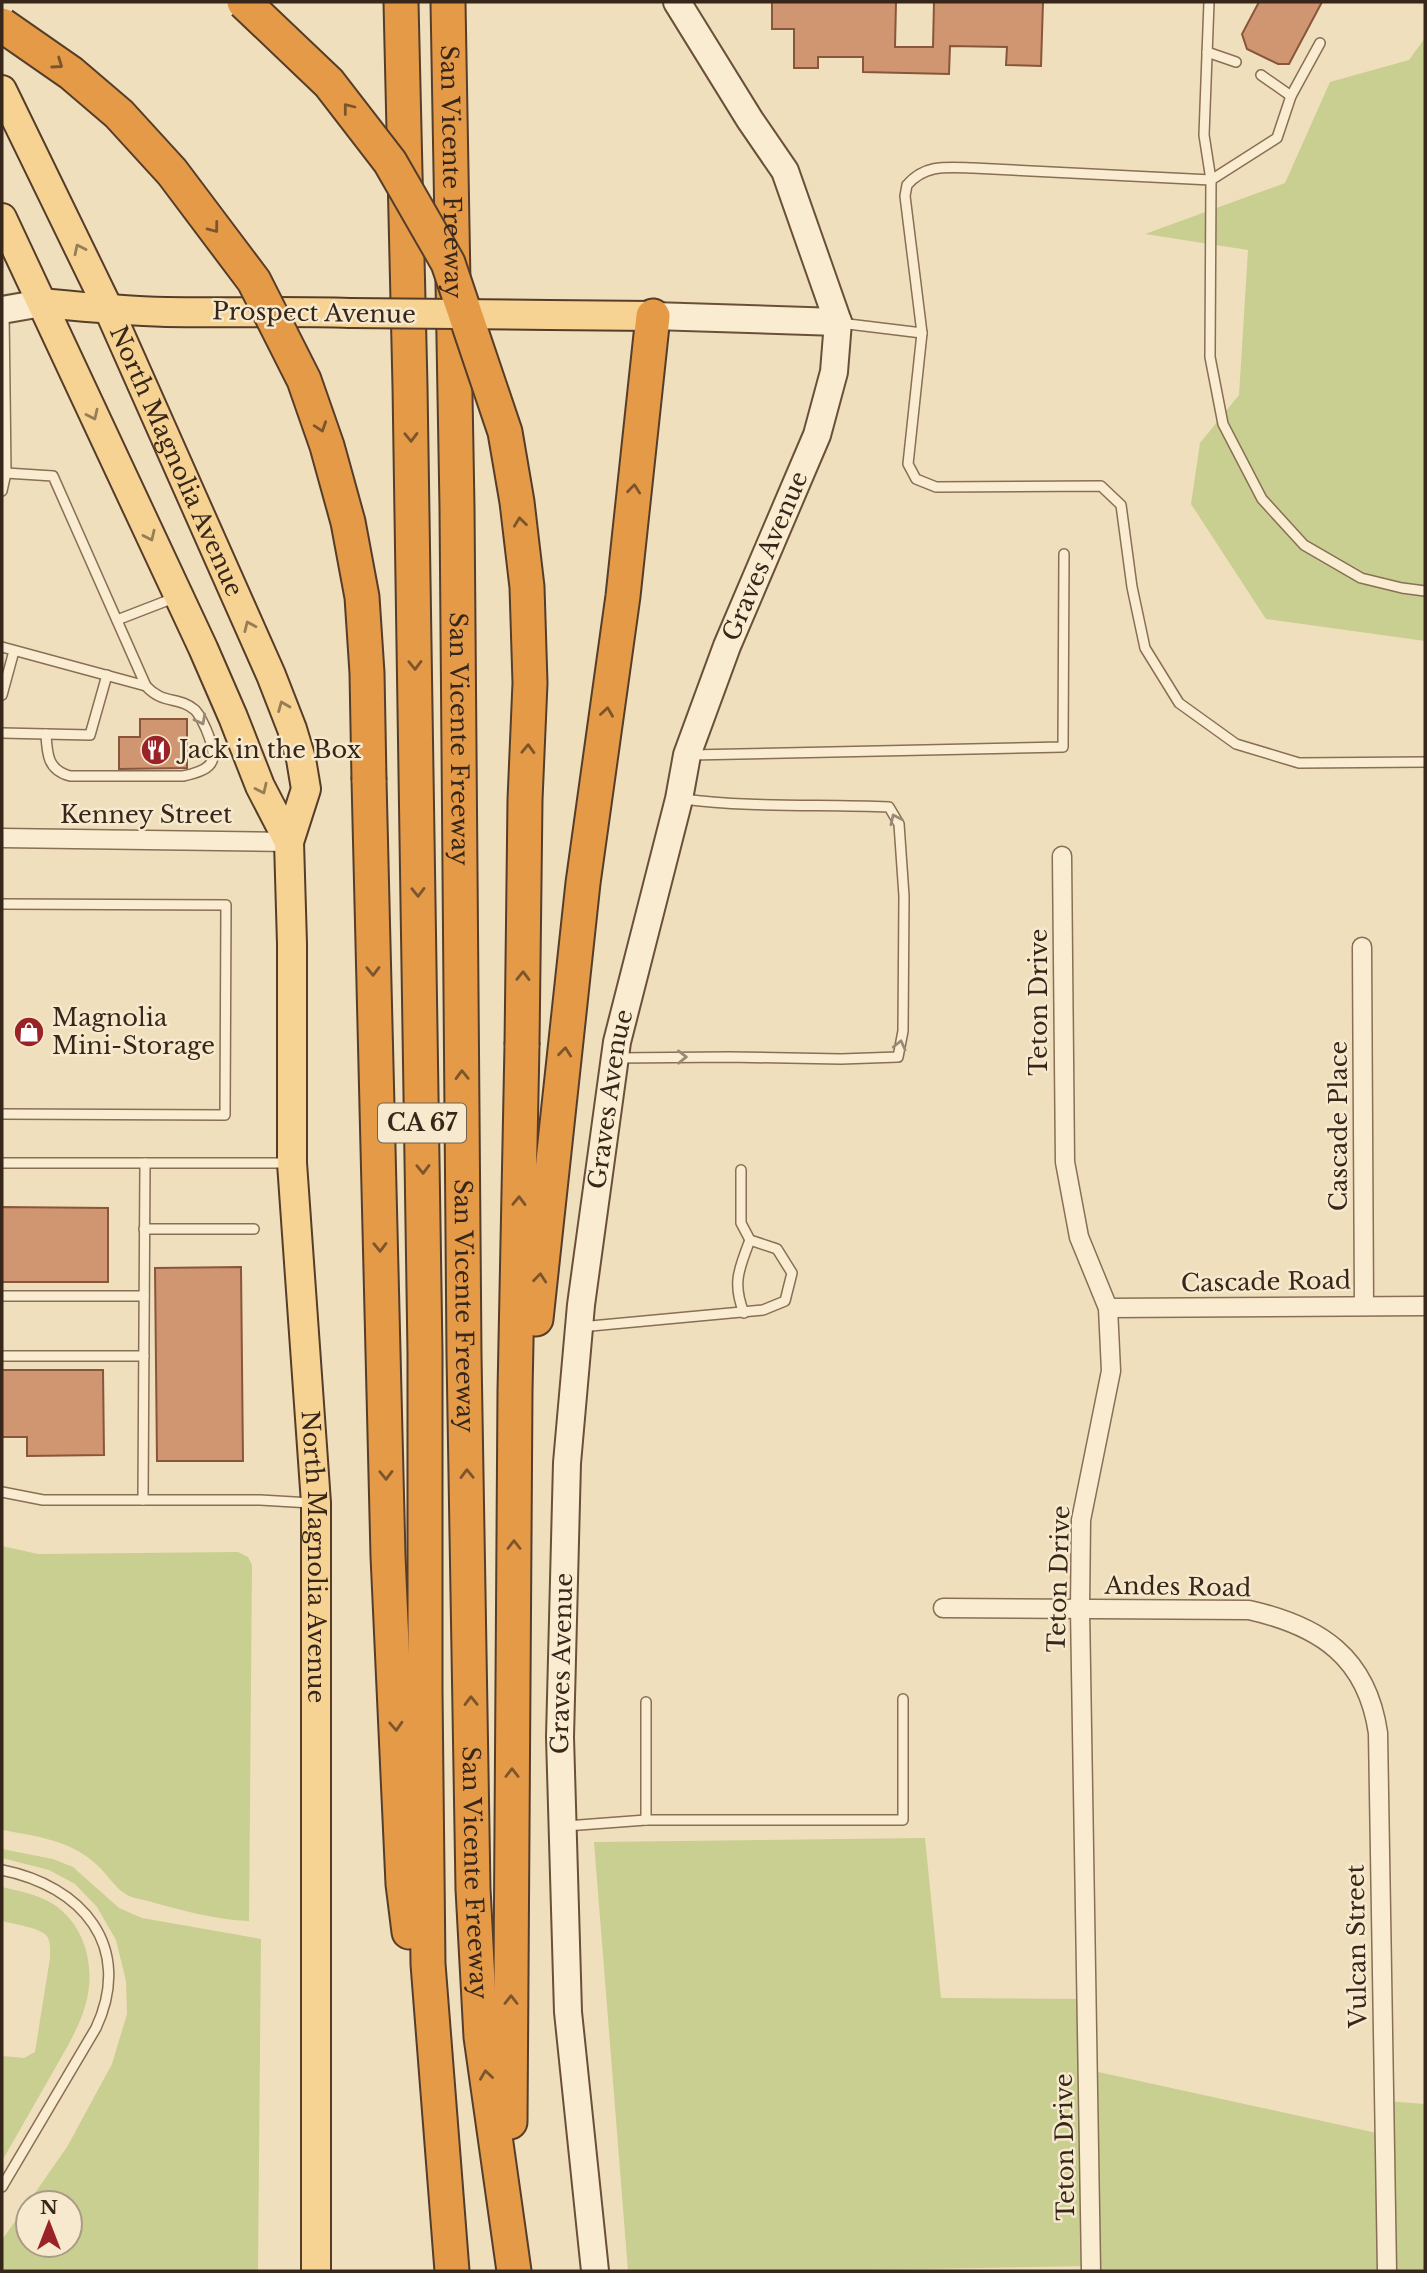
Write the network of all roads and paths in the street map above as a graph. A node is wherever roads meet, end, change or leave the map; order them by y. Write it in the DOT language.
graph roads {
  1 [pos="244,2"];
  2 [pos="378,2"];
  3 [pos="401,2"];
  4 [pos="448,2"];
  5 [pos="677,2"];
  6 [pos="1209,2"];
  7 [pos="2,25"];
  8 [pos="1320,43"];
  9 [pos="1207,51"];
  10 [pos="1237,62"];
  11 [pos="1261,75"];
  12 [pos="2,90"];
  13 [pos="1291,96"];
  14 [pos="1211,180"];
  15 [pos="2,218"];
  16 [pos="42,303"];
  17 [pos="3,306"];
  18 [pos="109,310"];
  19 [pos="653,316"];
  20 [pos="838,323"];
  21 [pos="922,333"];
  22 [pos="410,386"];
  23 [pos="6,473"];
  24 [pos="2,491"];
  25 [pos="1064,554"];
  26 [pos="1425,591"];
  27 [pos="178,596"];
  28 [pos="117,620"];
  29 [pos="2,647"];
  30 [pos="14,651"];
  31 [pos="107,675"];
  32 [pos="146,686"];
  33 [pos="2,695"];
  34 [pos="2,733"];
  35 [pos="47,734"];
  36 [pos="687,755"];
  37 [pos="1425,762"];
  38 [pos="679,799"];
  39 [pos="2,838"];
  40 [pos="289,842"];
  41 [pos="1062,856"];
  42 [pos="2,904"];
  43 [pos="1362,947"];
  44 [pos="614,1058"];
  45 [pos="2,1114"];
  46 [pos="2,1163"];
  47 [pos="145,1163"];
  48 [pos="292,1163"];
  49 [pos="741,1170"];
  50 [pos="144,1229"];
  51 [pos="254,1229"];
  52 [pos="750,1240"];
  53 [pos="2,1296"];
  54 [pos="144,1296"];
  55 [pos="1364,1306"];
  56 [pos="1425,1306"];
  57 [pos="1108,1308"];
  58 [pos="744,1312"];
  59 [pos="579,1327"];
  60 [pos="2,1356"];
  61 [pos="144,1356"];
  62 [pos="515,1391"];
  63 [pos="2,1492"];
  64 [pos="143,1500"];
  65 [pos="316,1503"];
  66 [pos="943,1608"];
  67 [pos="1080,1609"];
  68 [pos="1322,1639"];
  69 [pos="903,1699"];
  70 [pos="646,1702"];
  71 [pos="646,1820"];
  72 [pos="564,1826"];
  73 [pos="2,1870"];
  74 [pos="2,2187"];
  75 [pos="511,2256"];
  76 [pos="450,2258"];
  77 [pos="316,2271"];
  78 [pos="595,2271"];
  79 [pos="1091,2271"];
  80 [pos="1387,2271"];
  62 -- 1 [label="highway, one-way, bridge"];
  2 -- 22 [label="highway"];
  3 -- 22 [label="highway, San Vicente Freeway / CA 67"];
  75 -- 4 [label="highway, San Vicente Freeway / CA 67, one-way"];
  5 -- 20 [label="main road, Graves Avenue"];
  6 -- 9 [label="lane"];
  7 -- 76 [label="highway, one-way, bridge"];
  8 -- 13 [label="lane"];
  9 -- 10 [label="lane"];
  9 -- 14 [label="lane"];
  11 -- 13 [label="lane"];
  18 -- 12 [label="main road, North Magnolia Avenue, one-way"];
  13 -- 14 [label="lane"];
  14 -- 21 [label="lane"];
  14 -- 26 [label="lane"];
  15 -- 16 [label="main road, North Magnolia Avenue"];
  16 -- 17 [label="main road, Prospect Avenue"];
  16 -- 18 [label="main road, Prospect Avenue"];
  16 -- 27 [label="main road, North Magnolia Avenue, one-way"];
  17 -- 23 [label="lane"];
  18 -- 19 [label="main road, Prospect Avenue, bridge"];
  40 -- 18 [label="main road, North Magnolia Avenue, one-way"];
  19 -- 20 [label="main road, Prospect Avenue"];
  62 -- 19 [label="highway, one-way"];
  20 -- 21 [label="lane"];
  20 -- 36 [label="main road, Graves Avenue"];
  21 -- 37 [label="lane"];
  22 -- 76 [label="highway, San Vicente Freeway / CA 67, one-way"];
  23 -- 24 [label="lane"];
  23 -- 28 [label="lane"];
  25 -- 36 [label="lane"];
  27 -- 28 [label="lane"];
  27 -- 40 [label="main road, North Magnolia Avenue, one-way"];
  28 -- 32 [label="lane"];
  29 -- 30 [label="lane"];
  30 -- 31 [label="lane"];
  30 -- 33 [label="lane"];
  31 -- 32 [label="lane"];
  31 -- 35 [label="lane"];
  32 -- 35 [label="lane, one-way"];
  34 -- 35 [label="lane"];
  36 -- 38 [label="main road, Graves Avenue"];
  38 -- 44 [label="main road, Graves Avenue"];
  44 -- 38 [label="lane, one-way"];
  39 -- 40 [label="street, Kenney Street"];
  40 -- 48 [label="main road, North Magnolia Avenue"];
  41 -- 57 [label="street, Teton Drive"];
  42 -- 45 [label="lane"];
  43 -- 55 [label="street, Cascade Place"];
  44 -- 59 [label="main road, Graves Avenue"];
  46 -- 47 [label="lane"];
  47 -- 48 [label="lane"];
  47 -- 50 [label="lane"];
  48 -- 65 [label="main road, North Magnolia Avenue"];
  49 -- 52 [label="lane"];
  50 -- 51 [label="lane"];
  50 -- 54 [label="lane"];
  52 -- 58 [label="lane"];
  52 -- 58 [label="lane"];
  53 -- 54 [label="lane"];
  54 -- 61 [label="lane"];
  55 -- 56 [label="street, Cascade Road"];
  55 -- 57 [label="street, Cascade Road"];
  57 -- 67 [label="street, Teton Drive"];
  58 -- 59 [label="lane"];
  59 -- 72 [label="main road, Graves Avenue"];
  60 -- 61 [label="lane"];
  61 -- 64 [label="lane"];
  75 -- 62 [label="highway, one-way"];
  63 -- 64 [label="lane"];
  64 -- 65 [label="lane"];
  65 -- 77 [label="main road, North Magnolia Avenue"];
  66 -- 67 [label="street, Andes Road"];
  67 -- 68 [label="street, Andes Road"];
  67 -- 79 [label="street, Teton Drive"];
  68 -- 80 [label="street, Vulcan Street"];
  69 -- 71 [label="lane"];
  70 -- 71 [label="lane"];
  71 -- 72 [label="lane"];
  72 -- 78 [label="main road, Graves Avenue"];
  73 -- 74 [label="lane"];
}
